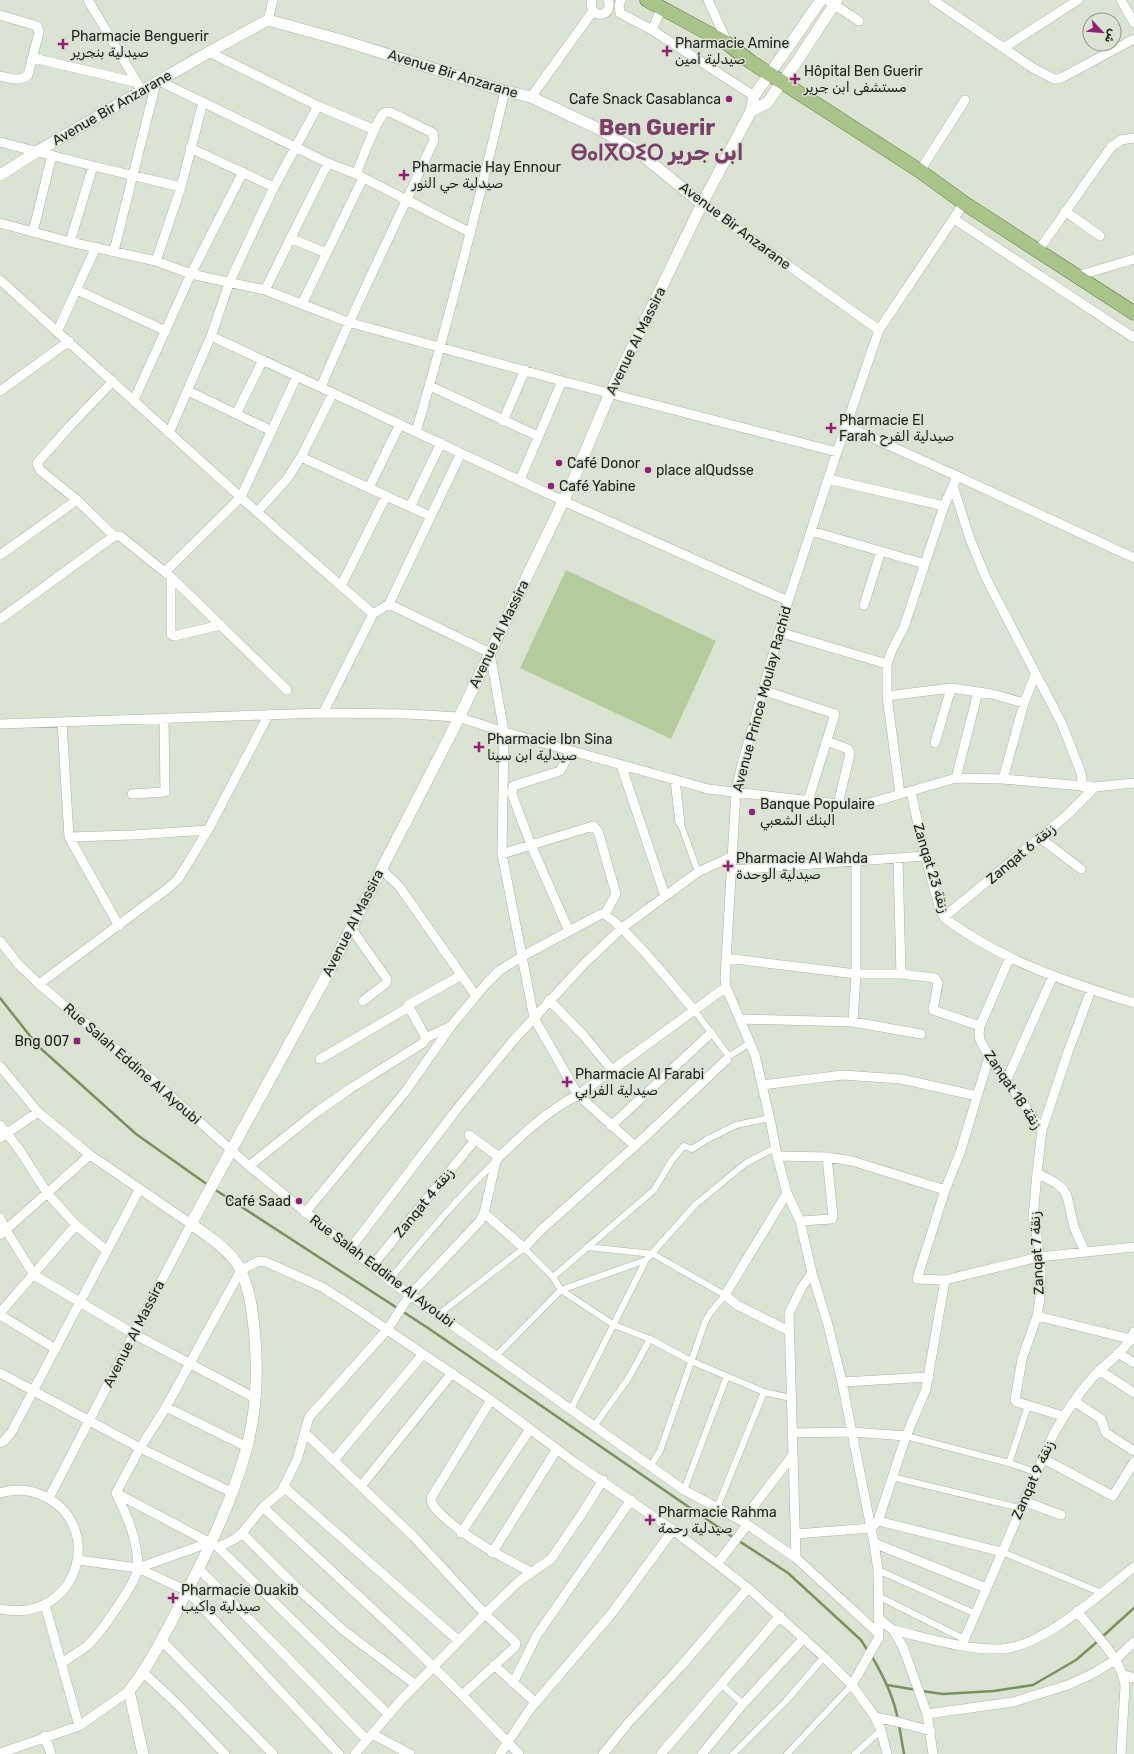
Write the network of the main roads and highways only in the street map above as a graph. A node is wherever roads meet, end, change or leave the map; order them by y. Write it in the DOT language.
graph roads {
  1 [pos="647,0"];
  2 [pos="1134,314"];
  1 -- 2 [label="main road"];
}
